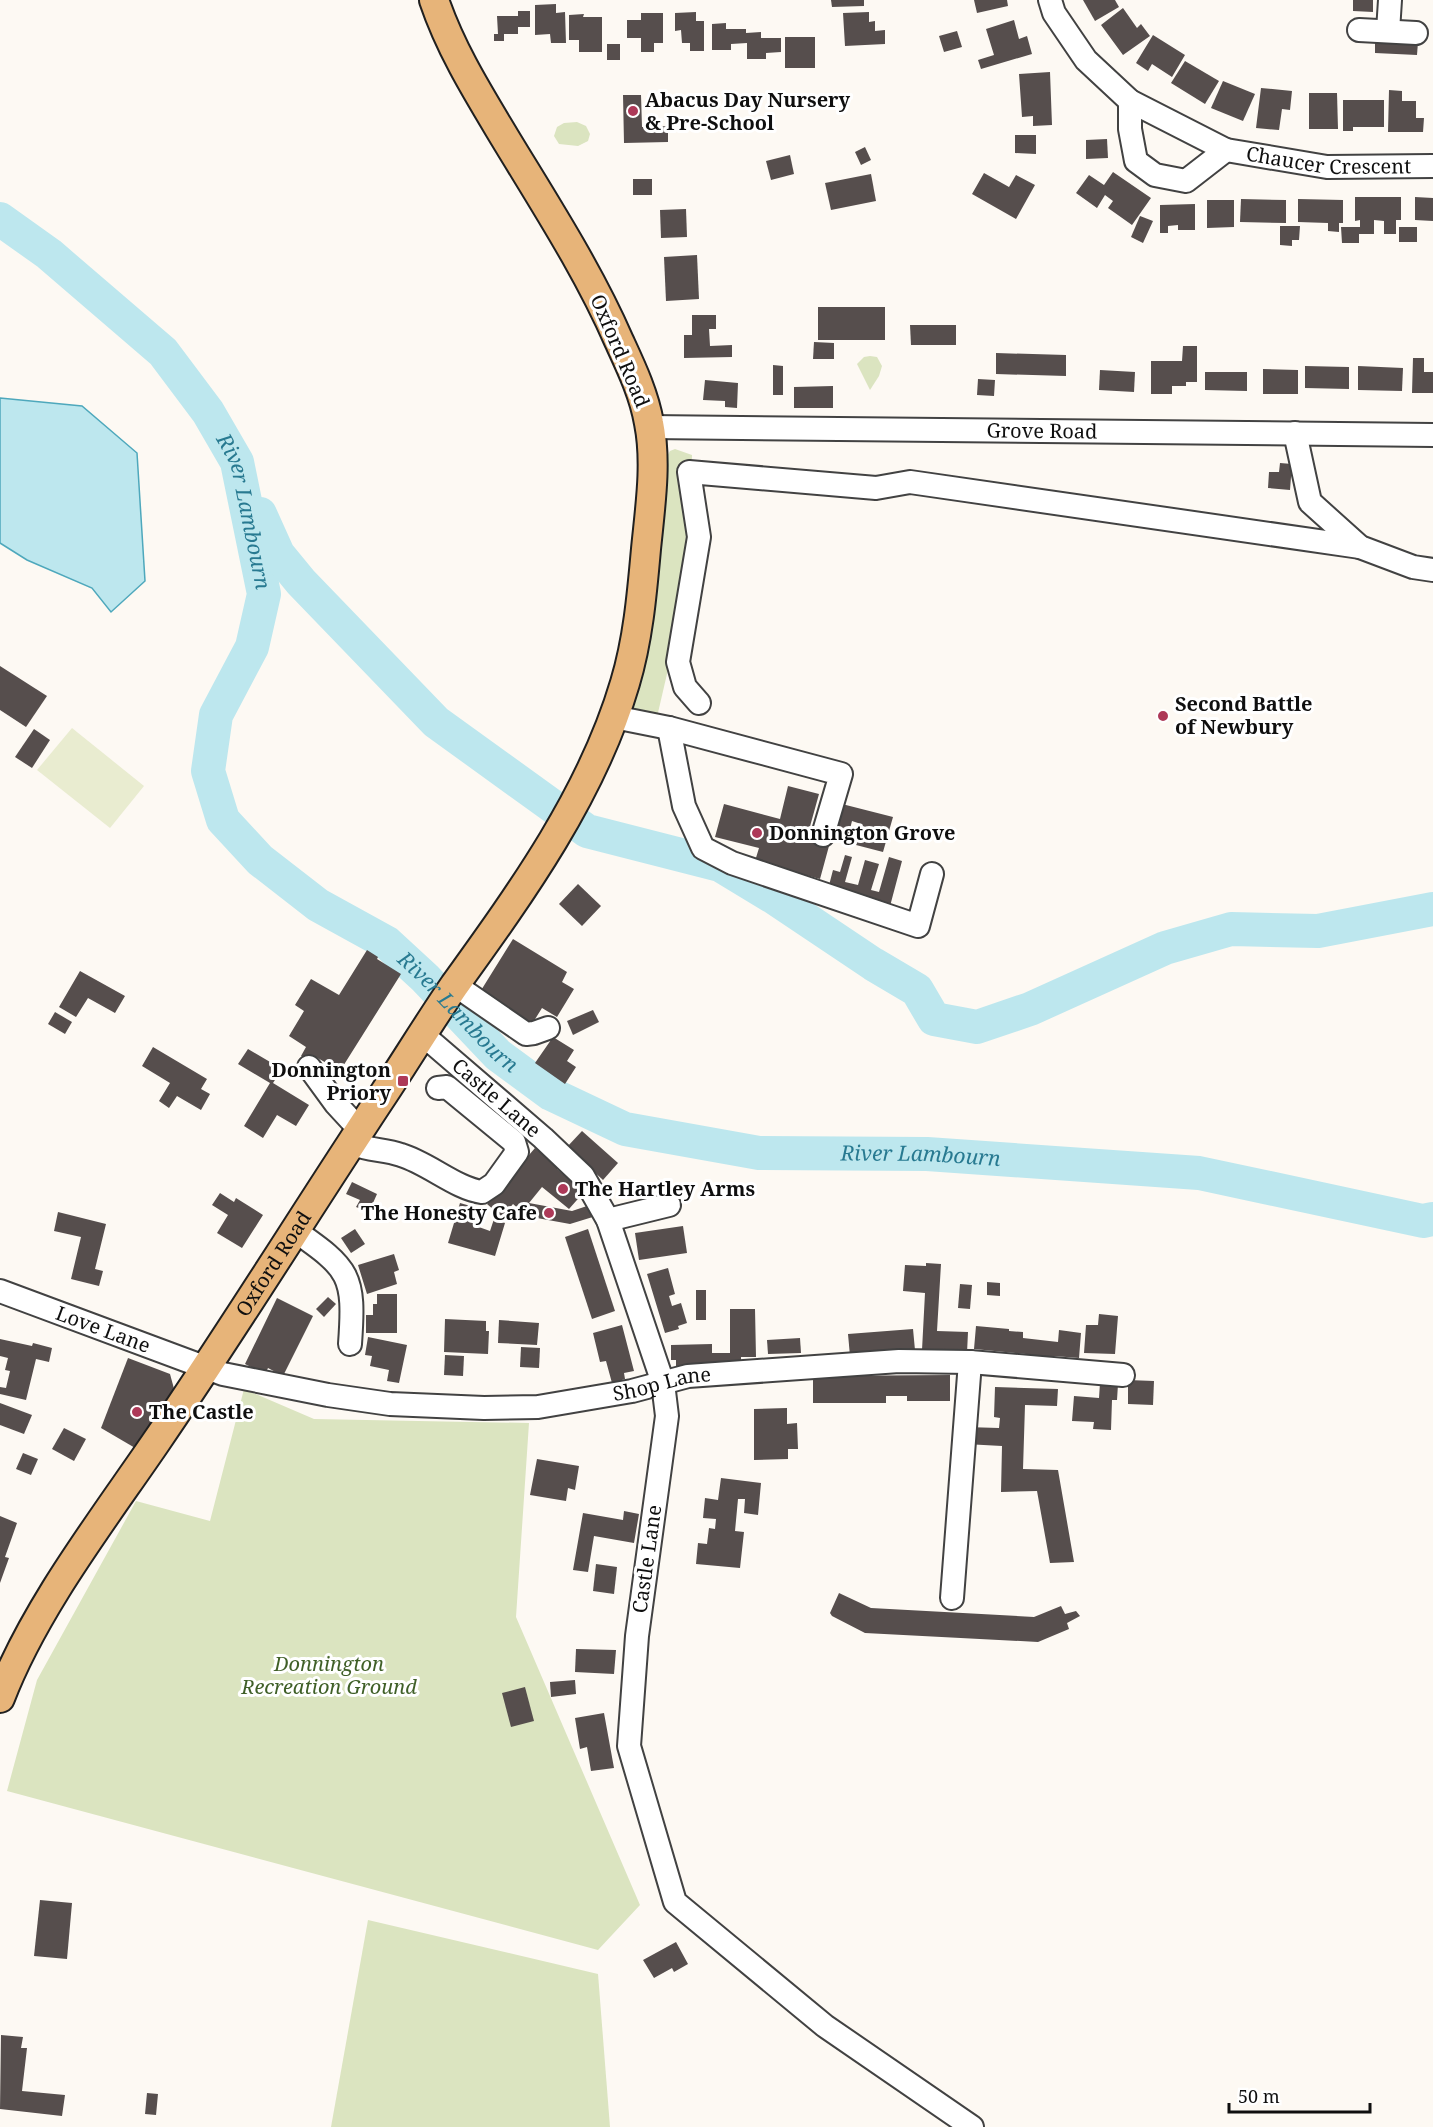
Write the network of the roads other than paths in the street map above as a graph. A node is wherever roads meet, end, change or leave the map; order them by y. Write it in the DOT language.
graph roads {
  1 [pos="434,0"];
  2 [pos="1050,0"];
  3 [pos="1390,0"];
  4 [pos="1359,30"];
  5 [pos="1388,31"];
  6 [pos="1416,33"];
  7 [pos="1130,101"];
  8 [pos="1226,150"];
  9 [pos="1433,166"];
  10 [pos="650,427"];
  11 [pos="1295,433"];
  12 [pos="1433,435"];
  13 [pos="1360,547"];
  14 [pos="1433,570"];
  15 [pos="699,703"];
  16 [pos="614,717"];
  17 [pos="669,728"];
  18 [pos="823,835"];
  19 [pos="932,874"];
  20 [pos="441,1006"];
  21 [pos="548,1028"];
  22 [pos="309,1067"];
  23 [pos="438,1088"];
  24 [pos="356,1136"];
  25 [pos="669,1205"];
  26 [pos="608,1220"];
  27 [pos="294,1230"];
  28 [pos="0,1292"];
  29 [pos="350,1344"];
  30 [pos="970,1362"];
  31 [pos="206,1370"];
  32 [pos="1123,1375"];
  33 [pos="663,1383"];
  34 [pos="952,1598"];
  35 [pos="0,1698"];
  36 [pos="972,2127"];
  1 -- 10 [label="main road, Oxford Road"];
  2 -- 7 [label="street, Chaucer Crescent"];
  3 -- 5 [label="street"];
  4 -- 5 [label="street"];
  5 -- 6 [label="street"];
  7 -- 8 [label="street, Chaucer Crescent"];
  7 -- 8 [label="street, Chaucer Crescent"];
  8 -- 9 [label="street, Chaucer Crescent"];
  10 -- 11 [label="street, Grove Road"];
  10 -- 16 [label="main road, Oxford Road"];
  11 -- 12 [label="street, Grove Road"];
  11 -- 13 [label="street"];
  13 -- 14 [label="street"];
  13 -- 15 [label="street"];
  16 -- 17 [label="street"];
  16 -- 20 [label="main road, Oxford Road"];
  17 -- 18 [label="street"];
  17 -- 19 [label="street"];
  20 -- 21 [label="street"];
  20 -- 24 [label="main road, Oxford Road"];
  20 -- 26 [label="street, Castle Lane"];
  22 -- 24 [label="street"];
  23 -- 24 [label="street"];
  24 -- 27 [label="main road, Oxford Road"];
  25 -- 26 [label="street"];
  26 -- 33 [label="street, Castle Lane"];
  27 -- 29 [label="street"];
  27 -- 31 [label="main road, Oxford Road"];
  28 -- 31 [label="street, Love Lane"];
  30 -- 32 [label="street, Shop Lane"];
  30 -- 33 [label="street, Shop Lane"];
  30 -- 34 [label="street"];
  31 -- 33 [label="street, Shop Lane"];
  31 -- 35 [label="main road, Oxford Road"];
  33 -- 36 [label="street, Castle Lane"];
}
